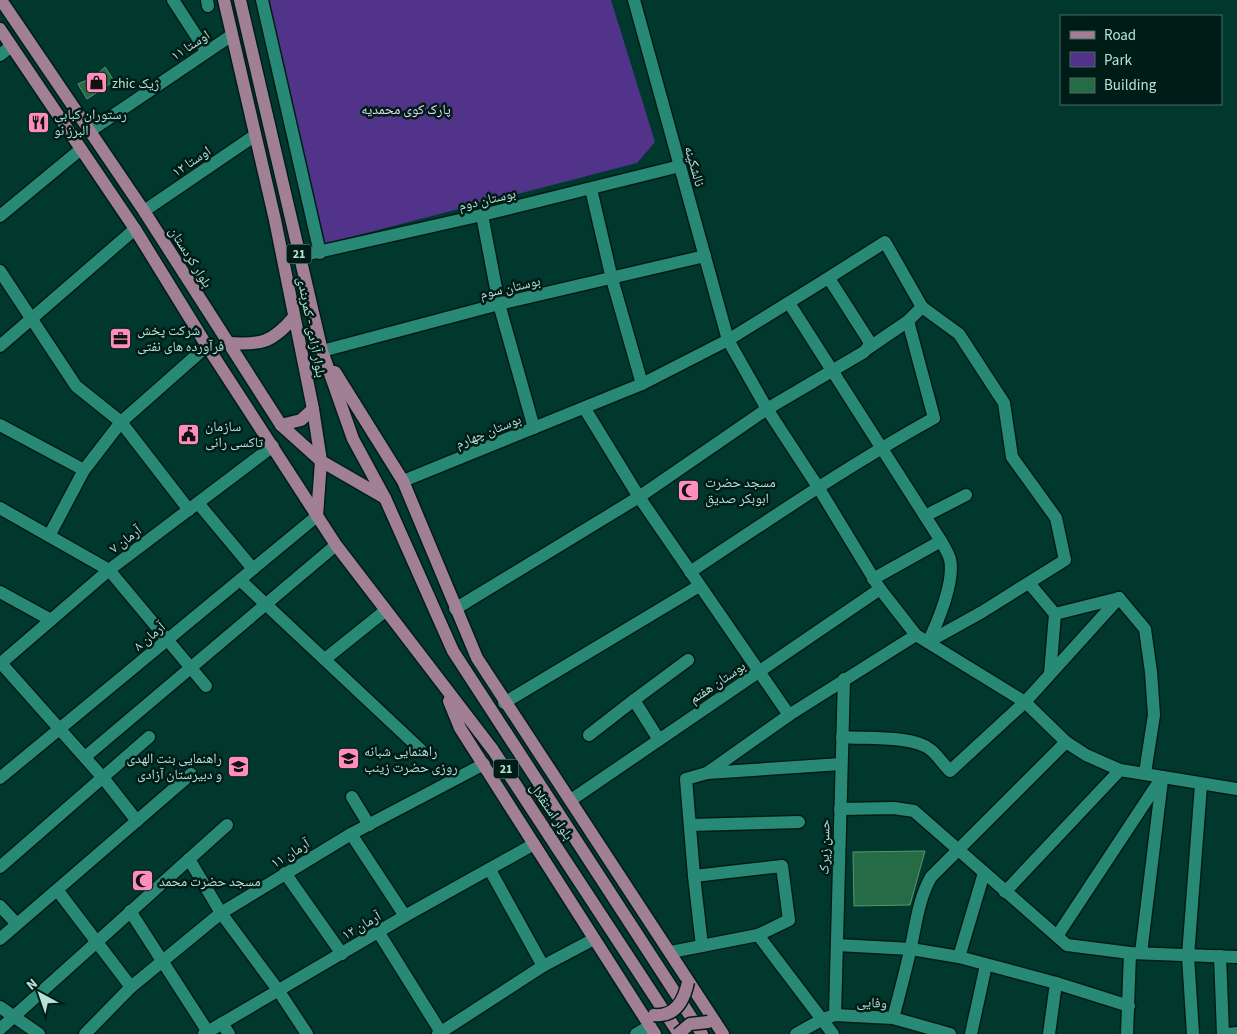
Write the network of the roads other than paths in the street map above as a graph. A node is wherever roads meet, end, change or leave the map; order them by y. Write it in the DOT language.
graph roads {
  1 [pos="1,0"];
  2 [pos="173,0"];
  3 [pos="224,0"];
  4 [pos="240,0"];
  5 [pos="262,0"];
  6 [pos="634,0"];
  7 [pos="0,29"];
  8 [pos="232,35"];
  9 [pos="11,46"];
  10 [pos="34,49"];
  11 [pos="206,51"];
  12 [pos="0,55"];
  13 [pos="20,58"];
  14 [pos="90,131"];
  15 [pos="254,136"];
  16 [pos="81,149"];
  17 [pos="680,166"];
  18 [pos="591,189"];
  19 [pos="144,211"];
  20 [pos="482,215"];
  21 [pos="0,216"];
  22 [pos="135,229"];
  23 [pos="320,253"];
  24 [pos="300,256"];
  25 [pos="705,256"];
  26 [pos="0,271"];
  27 [pos="612,279"];
  28 [pos="825,280"];
  29 [pos="789,303"];
  30 [pos="499,304"];
  31 [pos="922,307"];
  32 [pos="294,317"];
  33 [pos="31,318"];
  34 [pos="908,321"];
  35 [pos="728,340"];
  36 [pos="228,343"];
  37 [pos="0,346"];
  38 [pos="207,346"];
  39 [pos="867,349"];
  40 [pos="322,351"];
  41 [pos="831,371"];
  42 [pos="642,384"];
  43 [pos="585,408"];
  44 [pos="312,409"];
  45 [pos="767,409"];
  46 [pos="121,422"];
  47 [pos="0,425"];
  48 [pos="281,425"];
  49 [pos="534,428"];
  50 [pos="273,446"];
  51 [pos="880,448"];
  52 [pos="321,461"];
  53 [pos="84,470"];
  54 [pos="402,481"];
  55 [pos="818,487"];
  56 [pos="966,495"];
  57 [pos="639,497"];
  58 [pos="385,498"];
  59 [pos="194,506"];
  60 [pos="0,508"];
  61 [pos="317,516"];
  62 [pos="926,516"];
  63 [pos="49,536"];
  64 [pos="942,541"];
  65 [pos="336,546"];
  66 [pos="253,569"];
  67 [pos="109,570"];
  68 [pos="690,572"];
  69 [pos="240,580"];
  70 [pos="1029,583"];
  71 [pos="877,584"];
  72 [pos="699,586"];
  73 [pos="0,592"];
  74 [pos="1119,598"];
  75 [pos="267,604"];
  76 [pos="455,609"];
  77 [pos="385,611"];
  78 [pos="1055,614"];
  79 [pos="51,620"];
  80 [pos="916,635"];
  81 [pos="167,640"];
  82 [pos="928,642"];
  83 [pos="325,659"];
  84 [pos="688,660"];
  85 [pos="0,663"];
  86 [pos="190,669"];
  87 [pos="758,672"];
  88 [pos="1050,674"];
  89 [pos="844,679"];
  90 [pos="206,686"];
  91 [pos="444,687"];
  92 [pos="634,700"];
  93 [pos="1025,702"];
  94 [pos="504,703"];
  95 [pos="789,715"];
  96 [pos="60,729"];
  97 [pos="589,735"];
  98 [pos="842,737"];
  99 [pos="149,738"];
  100 [pos="659,740"];
  101 [pos="1066,742"];
  102 [pos="421,750"];
  103 [pos="85,757"];
  104 [pos="484,764"];
  105 [pos="841,764"];
  106 [pos="1120,770"];
  107 [pos="707,773"];
  108 [pos="1146,773"];
  109 [pos="191,774"];
  110 [pos="1162,777"];
  111 [pos="0,778"];
  112 [pos="104,779"];
  113 [pos="1201,784"];
  114 [pos="1237,788"];
  115 [pos="352,797"];
  116 [pos="571,800"];
  117 [pos="840,809"];
  118 [pos="136,821"];
  119 [pos="799,822"];
  120 [pos="369,824"];
  121 [pos="227,825"];
  122 [pos="690,825"];
  123 [pos="351,834"];
  124 [pos="534,844"];
  125 [pos="959,850"];
  126 [pos="189,859"];
  127 [pos="0,867"];
  128 [pos="490,870"];
  129 [pos="285,873"];
  130 [pos="984,873"];
  131 [pos="694,876"];
  132 [pos="58,891"];
  133 [pos="1005,892"];
  134 [pos="0,906"];
  135 [pos="130,911"];
  136 [pos="220,913"];
  137 [pos="405,916"];
  138 [pos="17,924"];
  139 [pos="379,932"];
  140 [pos="758,935"];
  141 [pos="1057,936"];
  142 [pos="594,938"];
  143 [pos="0,939"];
  144 [pos="96,943"];
  145 [pos="837,945"];
  146 [pos="702,946"];
  147 [pos="911,949"];
  148 [pos="671,952"];
  149 [pos="1135,953"];
  150 [pos="342,954"];
  151 [pos="1188,956"];
  152 [pos="1220,956"];
  153 [pos="959,957"];
  154 [pos="1237,957"];
  155 [pos="163,962"];
  156 [pos="986,965"];
  157 [pos="543,966"];
  158 [pos="688,980"];
  159 [pos="1056,983"];
  160 [pos="132,987"];
  161 [pos="278,990"];
  162 [pos="1128,1006"];
  163 [pos="0,1007"];
  164 [pos="13,1017"];
  165 [pos="829,1017"];
  166 [pos="893,1018"];
  167 [pos="653,1025"];
  168 [pos="716,1028"];
  169 [pos="0,1029"];
  170 [pos="226,1029"];
  171 [pos="935,1032"];
  172 [pos="206,1033"];
  173 [pos="440,1033"];
  174 [pos="1237,1033"];
  175 [pos="39,1034"];
  176 [pos="85,1034"];
  177 [pos="307,1034"];
  178 [pos="636,1034"];
  179 [pos="679,1034"];
  180 [pos="702,1034"];
  181 [pos="796,1034"];
  182 [pos="832,1034"];
  183 [pos="950,1034"];
  184 [pos="971,1034"];
  185 [pos="1049,1034"];
  186 [pos="1127,1034"];
  187 [pos="1193,1034"];
  188 [pos="1224,1034"];
  189 [pos="1228,1034"];
  1 -- 10 [label="main road, بلوار کردستان"];
  2 -- 11 [label="street"];
  3 -- 8 [label="main road, بلوار آزادی - کمربندی"];
  4 -- 24 [label="main road, بلوار آزادی - کمربندی / 21"];
  5 -- 23 [label="street"];
  6 -- 17 [label="street, نالشکینه"];
  7 -- 9 [label="main road"];
  8 -- 11 [label="street, اوستا ۱۱"];
  8 -- 15 [label="main road, بلوار آزادی - کمربندی"];
  9 -- 12 [label="street"];
  9 -- 13 [label="main road"];
  10 -- 13 [label="main road"];
  10 -- 14 [label="main road, بلوار کردستان"];
  11 -- 14 [label="street, اوستا ۱۱"];
  13 -- 16 [label="main road"];
  14 -- 19 [label="main road, بلوار کردستان"];
  15 -- 19 [label="street, اوستا ۱۲"];
  15 -- 32 [label="main road, بلوار آزادی - کمربندی"];
  16 -- 21 [label="street"];
  16 -- 22 [label="main road"];
  17 -- 18 [label="street, بوستان دوم"];
  17 -- 25 [label="street, نالشکینه"];
  18 -- 20 [label="street, بوستان دوم"];
  18 -- 27 [label="street"];
  19 -- 36 [label="main road, بلوار کردستان"];
  20 -- 23 [label="street, بوستان دوم"];
  20 -- 30 [label="street"];
  22 -- 33 [label="street"];
  22 -- 38 [label="main road"];
  23 -- 24 [label="street, بوستان دوم"];
  24 -- 40 [label="main road, بلوار آزادی - کمربندی / 21"];
  25 -- 27 [label="street, بوستان سوم"];
  25 -- 35 [label="street, نالشکینه"];
  26 -- 33 [label="street"];
  27 -- 30 [label="street, بوستان سوم"];
  27 -- 42 [label="street"];
  28 -- 29 [label="street, بوستان چهارم"];
  28 -- 31 [label="street, بوستان چهارم"];
  28 -- 39 [label="street"];
  29 -- 35 [label="street, بوستان چهارم"];
  29 -- 41 [label="street"];
  30 -- 40 [label="street, بوستان سوم"];
  30 -- 49 [label="street"];
  31 -- 34 [label="street"];
  31 -- 70 [label="street"];
  32 -- 36 [label="main road"];
  32 -- 44 [label="main road, بلوار آزادی - کمربندی"];
  33 -- 37 [label="street"];
  33 -- 46 [label="street"];
  34 -- 39 [label="street"];
  34 -- 51 [label="street"];
  35 -- 42 [label="street, بوستان چهارم"];
  35 -- 45 [label="street, نالشکینه"];
  36 -- 48 [label="main road, بلوار کردستان"];
  38 -- 46 [label="street"];
  38 -- 50 [label="main road"];
  39 -- 41 [label="street"];
  40 -- 54 [label="main road"];
  40 -- 58 [label="main road, بلوار آزادی - کمربندی / 21"];
  41 -- 45 [label="street"];
  41 -- 51 [label="street"];
  42 -- 43 [label="street, بوستان چهارم"];
  43 -- 49 [label="street, بوستان چهارم"];
  43 -- 57 [label="street"];
  44 -- 48 [label="main road"];
  44 -- 52 [label="main road, بلوار آزادی - کمربندی"];
  45 -- 55 [label="street, نالشکینه"];
  45 -- 57 [label="street"];
  46 -- 53 [label="street"];
  46 -- 59 [label="street"];
  47 -- 53 [label="street"];
  48 -- 52 [label="main road, بلوار کردستان"];
  49 -- 54 [label="street, بوستان چهارم"];
  50 -- 59 [label="street, آرمان ۷"];
  50 -- 61 [label="main road"];
  51 -- 55 [label="street"];
  51 -- 62 [label="street"];
  52 -- 58 [label="main road, بلوار کردستان"];
  52 -- 61 [label="main road, بلوار آزادی - کمربندی"];
  53 -- 63 [label="street"];
  54 -- 76 [label="main road"];
  55 -- 68 [label="street"];
  55 -- 71 [label="street, نالشکینه"];
  56 -- 62 [label="street"];
  57 -- 68 [label="street"];
  57 -- 76 [label="street"];
  58 -- 180 [label="main road, بلوار استقلال / 21"];
  59 -- 66 [label="street"];
  59 -- 67 [label="street, آرمان ۷"];
  60 -- 63 [label="street"];
  61 -- 65 [label="main road, بلوار استقلال / 21"];
  61 -- 66 [label="street, آرمان ۸"];
  62 -- 64 [label="street"];
  63 -- 67 [label="street"];
  64 -- 71 [label="street, بوستان هفتم"];
  64 -- 82 [label="street"];
  65 -- 75 [label="street"];
  65 -- 77 [label="main road, بلوار استقلال / 21"];
  66 -- 69 [label="street, آرمان ۸"];
  67 -- 79 [label="street, آرمان ۷"];
  67 -- 81 [label="street"];
  68 -- 72 [label="street"];
  69 -- 75 [label="street"];
  69 -- 81 [label="street, آرمان ۸"];
  70 -- 78 [label="street"];
  70 -- 82 [label="street"];
  71 -- 80 [label="street, نالشکینه"];
  71 -- 87 [label="street, بوستان هفتم"];
  72 -- 87 [label="street"];
  72 -- 94 [label="street"];
  73 -- 79 [label="street"];
  74 -- 78 [label="street"];
  74 -- 88 [label="street"];
  74 -- 108 [label="street"];
  75 -- 83 [label="street"];
  75 -- 86 [label="street"];
  76 -- 94 [label="main road"];
  77 -- 83 [label="street"];
  77 -- 91 [label="main road, بلوار استقلال / 21"];
  78 -- 88 [label="street"];
  79 -- 85 [label="street, آرمان ۷"];
  80 -- 82 [label="street"];
  80 -- 89 [label="street"];
  81 -- 86 [label="street"];
  81 -- 96 [label="street, آرمان ۸"];
  82 -- 93 [label="street"];
  83 -- 102 [label="street"];
  84 -- 92 [label="street"];
  85 -- 96 [label="street"];
  86 -- 90 [label="street"];
  86 -- 103 [label="street"];
  87 -- 95 [label="street"];
  87 -- 100 [label="street, بوستان هفتم"];
  88 -- 93 [label="street"];
  89 -- 95 [label="street"];
  89 -- 98 [label="street, حسن زیرک"];
  91 -- 104 [label="main road"];
  91 -- 179 [label="main road, بلوار استقلال / 21"];
  92 -- 97 [label="street"];
  92 -- 100 [label="street"];
  93 -- 98 [label="street"];
  93 -- 101 [label="street"];
  94 -- 116 [label="main road"];
  95 -- 107 [label="street"];
  96 -- 103 [label="street"];
  96 -- 111 [label="street, آرمان ۸"];
  98 -- 105 [label="street, حسن زیرک"];
  99 -- 112 [label="street"];
  100 -- 116 [label="street, بوستان هفتم"];
  101 -- 106 [label="street"];
  101 -- 125 [label="street"];
  103 -- 112 [label="street"];
  104 -- 120 [label="street, آرمان ۱۱"];
  104 -- 124 [label="main road"];
  105 -- 107 [label="street"];
  105 -- 117 [label="street, حسن زیرک"];
  106 -- 108 [label="street"];
  106 -- 133 [label="street"];
  107 -- 122 [label="street"];
  108 -- 110 [label="street"];
  109 -- 118 [label="street"];
  110 -- 113 [label="street"];
  110 -- 141 [label="street"];
  110 -- 149 [label="street"];
  112 -- 118 [label="street"];
  112 -- 127 [label="street"];
  113 -- 114 [label="street"];
  113 -- 151 [label="street"];
  115 -- 120 [label="street"];
  116 -- 148 [label="main road"];
  117 -- 125 [label="street"];
  117 -- 145 [label="street, حسن زیرک"];
  118 -- 132 [label="street"];
  119 -- 122 [label="street"];
  120 -- 123 [label="street, آرمان ۱۱"];
  121 -- 126 [label="street"];
  122 -- 131 [label="street"];
  123 -- 129 [label="street, آرمان ۱۱"];
  123 -- 137 [label="street"];
  124 -- 128 [label="street, آرمان ۱۲"];
  124 -- 142 [label="main road"];
  125 -- 130 [label="street"];
  125 -- 147 [label="street"];
  126 -- 135 [label="street"];
  126 -- 136 [label="street"];
  128 -- 137 [label="street, آرمان ۱۲"];
  128 -- 157 [label="street"];
  129 -- 136 [label="street, آرمان ۱۱"];
  129 -- 150 [label="street"];
  130 -- 133 [label="street"];
  130 -- 153 [label="street"];
  131 -- 140 [label="street"];
  131 -- 146 [label="street"];
  132 -- 138 [label="street"];
  132 -- 144 [label="street"];
  133 -- 141 [label="street"];
  134 -- 138 [label="street"];
  135 -- 144 [label="street"];
  135 -- 155 [label="street"];
  136 -- 155 [label="street, آرمان ۱۱"];
  136 -- 161 [label="street"];
  137 -- 139 [label="street, آرمان ۱۲"];
  138 -- 143 [label="street"];
  139 -- 150 [label="street, آرمان ۱۲"];
  139 -- 173 [label="street"];
  140 -- 146 [label="street"];
  140 -- 165 [label="street"];
  141 -- 149 [label="street"];
  142 -- 157 [label="street"];
  142 -- 167 [label="main road"];
  144 -- 160 [label="street"];
  144 -- 164 [label="street"];
  145 -- 147 [label="street"];
  145 -- 165 [label="street, حسن زیرک"];
  146 -- 148 [label="street"];
  147 -- 153 [label="street"];
  147 -- 166 [label="street"];
  148 -- 158 [label="main road"];
  149 -- 151 [label="street"];
  149 -- 162 [label="street"];
  150 -- 161 [label="street, آرمان ۱۲"];
  151 -- 152 [label="street"];
  151 -- 187 [label="street"];
  152 -- 154 [label="street"];
  152 -- 188 [label="street"];
  153 -- 156 [label="street"];
  155 -- 160 [label="street, آرمان ۱۱"];
  155 -- 172 [label="street"];
  156 -- 159 [label="street"];
  156 -- 184 [label="street"];
  157 -- 173 [label="street"];
  158 -- 167 [label="main road, bridge"];
  158 -- 168 [label="main road"];
  159 -- 162 [label="street"];
  159 -- 185 [label="street"];
  160 -- 176 [label="street, آرمان ۱۱"];
  161 -- 170 [label="street, آرمان ۱۲"];
  161 -- 177 [label="street"];
  162 -- 186 [label="street"];
  163 -- 164 [label="street"];
  164 -- 169 [label="street"];
  164 -- 175 [label="street"];
  165 -- 166 [label="street, وفایی"];
  165 -- 181 [label="street"];
  165 -- 182 [label="street"];
  166 -- 171 [label="street, وفایی"];
  167 -- 178 [label="street"];
  168 -- 179 [label="main road, 21, bridge"];
  170 -- 172 [label="street, آرمان ۱۲"];
  171 -- 183 [label="street, وفایی"];
  174 -- 189 [label="street"];
}
